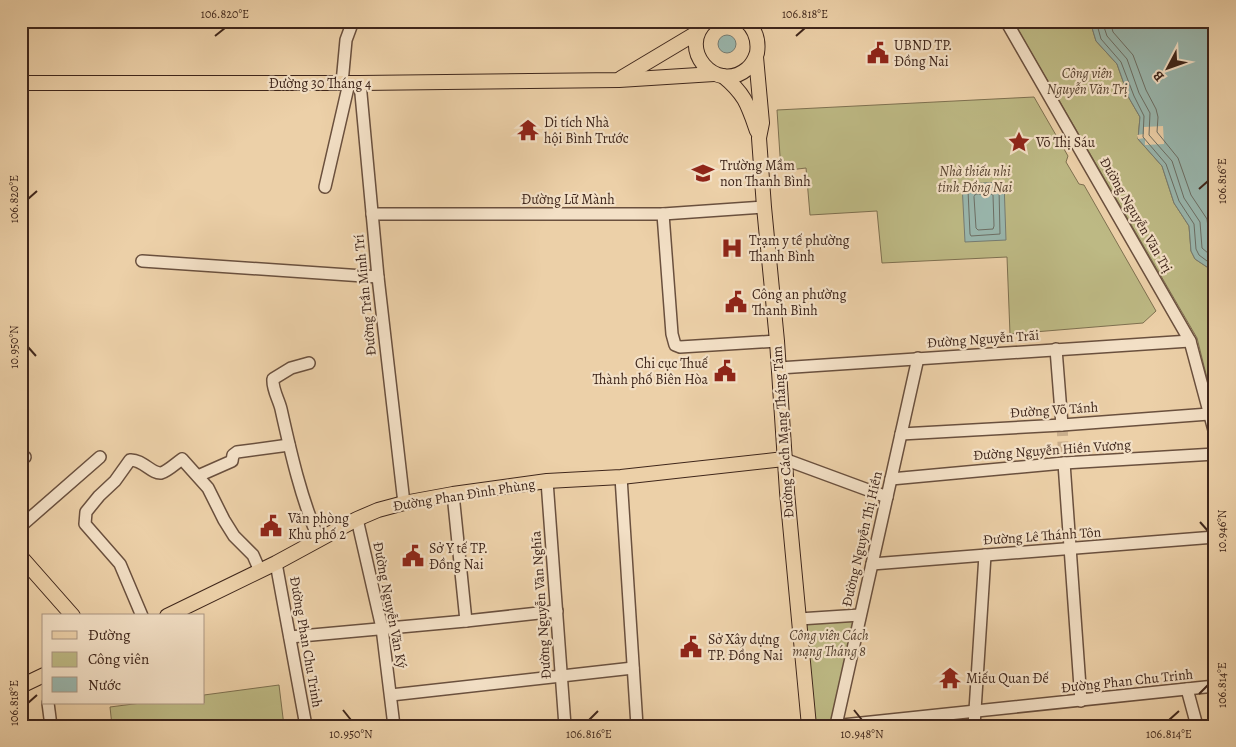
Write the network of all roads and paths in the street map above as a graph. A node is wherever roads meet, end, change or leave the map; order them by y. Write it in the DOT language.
graph roads {
  1 [pos="353,21"];
  2 [pos="707,21"];
  3 [pos="1006,21"];
  4 [pos="750,23"];
  5 [pos="698,32"];
  6 [pos="756,57"];
  7 [pos="718,75"];
  8 [pos="618,80"];
  9 [pos="21,83"];
  10 [pos="350,83"];
  11 [pos="760,138"];
  12 [pos="325,187"];
  13 [pos="764,207"];
  14 [pos="372,214"];
  15 [pos="663,214"];
  16 [pos="142,262"];
  17 [pos="378,277"];
  18 [pos="777,341"];
  19 [pos="1190,341"];
  20 [pos="1056,349"];
  21 [pos="918,358"];
  22 [pos="309,363"];
  23 [pos="779,368"];
  24 [pos="1209,414"];
  25 [pos="1062,425"];
  26 [pos="901,434"];
  27 [pos="1215,434"];
  28 [pos="289,445"];
  29 [pos="1215,454"];
  30 [pos="100,457"];
  31 [pos="784,459"];
  32 [pos="1064,463"];
  33 [pos="198,476"];
  34 [pos="621,476"];
  35 [pos="891,479"];
  36 [pos="547,481"];
  37 [pos="453,494"];
  38 [pos="887,498"];
  39 [pos="404,503"];
  40 [pos="357,519"];
  41 [pos="21,526"];
  42 [pos="1215,537"];
  43 [pos="319,540"];
  44 [pos="1070,549"];
  45 [pos="985,555"];
  46 [pos="21,557"];
  47 [pos="276,563"];
  48 [pos="872,564"];
  49 [pos="260,571"];
  50 [pos="557,611"];
  51 [pos="71,614"];
  52 [pos="141,614"];
  53 [pos="171,614"];
  54 [pos="860,615"];
  55 [pos="799,619"];
  56 [pos="466,621"];
  57 [pos="382,628"];
  58 [pos="290,636"];
  59 [pos="633,668"];
  60 [pos="562,675"];
  61 [pos="42,677"];
  62 [pos="21,686"];
  63 [pos="1215,686"];
  64 [pos="1187,690"];
  65 [pos="391,695"];
  66 [pos="1081,701"];
  67 [pos="48,704"];
  68 [pos="975,712"];
  69 [pos="51,726"];
  70 [pos="306,726"];
  71 [pos="394,726"];
  72 [pos="566,726"];
  73 [pos="637,726"];
  74 [pos="809,726"];
  75 [pos="834,726"];
  76 [pos="974,726"];
  77 [pos="1197,726"];
  1 -- 10 [label="street"];
  2 -- 5 [label="main road"];
  3 -- 19 [label="street, Đường Nguyễn Văn Trị"];
  4 -- 6 [label="main road, Đường Cách Mạng Tháng Tám"];
  5 -- 7 [label="main road, Đường Cách Mạng Tháng Tám"];
  5 -- 8 [label="main road"];
  6 -- 7 [label="main road, Đường 30 Tháng 4"];
  6 -- 11 [label="main road, Đường Cách Mạng Tháng Tám"];
  7 -- 8 [label="main road, Đường 30 Tháng 4"];
  7 -- 11 [label="main road, Đường Cách Mạng Tháng Tám"];
  8 -- 10 [label="main road, Đường 30 Tháng 4"];
  9 -- 10 [label="main road, Đường 30 Tháng 4"];
  10 -- 12 [label="street"];
  10 -- 14 [label="street, Đường Trần Minh Trí"];
  11 -- 13 [label="main road, Đường Cách Mạng Tháng Tám"];
  13 -- 15 [label="street, Đường Lữ Mành"];
  13 -- 18 [label="main road, Đường Cách Mạng Tháng Tám"];
  14 -- 15 [label="street, Đường Lữ Mành"];
  14 -- 17 [label="street, Đường Trần Minh Trí"];
  15 -- 18 [label="street"];
  16 -- 17 [label="street"];
  17 -- 39 [label="street, Đường Trần Minh Trí"];
  18 -- 23 [label="main road, Đường Cách Mạng Tháng Tám"];
  19 -- 20 [label="street, Đường Nguyễn Trãi"];
  19 -- 24 [label="street, Đường Nguyễn Văn Trị"];
  20 -- 21 [label="street, Đường Nguyễn Trãi"];
  20 -- 25 [label="street"];
  21 -- 23 [label="street, Đường Nguyễn Trãi"];
  21 -- 26 [label="street, Đường Nguyễn Thị Hiền"];
  22 -- 28 [label="street"];
  23 -- 31 [label="main road, Đường Cách Mạng Tháng Tám"];
  24 -- 25 [label="street, Đường Võ Tánh"];
  24 -- 27 [label="street, Đường Nguyễn Văn Trị"];
  25 -- 26 [label="street, Đường Võ Tánh"];
  26 -- 35 [label="street, Đường Nguyễn Thị Hiền"];
  28 -- 33 [label="street"];
  28 -- 43 [label="street"];
  29 -- 32 [label="street, Đường Nguyễn Hiền Vương"];
  30 -- 41 [label="street"];
  31 -- 34 [label="main road, Đường Phan Đình Phùng"];
  31 -- 38 [label="street"];
  31 -- 55 [label="main road, Đường Cách Mạng Tháng Tám"];
  32 -- 35 [label="street, Đường Nguyễn Hiền Vương"];
  32 -- 44 [label="street"];
  33 -- 49 [label="street"];
  33 -- 52 [label="street"];
  34 -- 36 [label="main road, Đường Phan Đình Phùng"];
  34 -- 59 [label="street"];
  35 -- 38 [label="street, Đường Nguyễn Thị Hiền"];
  36 -- 37 [label="main road, Đường Phan Đình Phùng"];
  36 -- 50 [label="street, Đường Nguyễn Văn Nghĩa"];
  37 -- 39 [label="main road, Đường Phan Đình Phùng"];
  37 -- 56 [label="street"];
  38 -- 48 [label="street, Đường Nguyễn Thị Hiền"];
  39 -- 40 [label="main road, Đường Phan Đình Phùng"];
  40 -- 43 [label="main road, Đường Phan Đình Phùng"];
  40 -- 57 [label="street, Đường Nguyễn Văn Ký"];
  42 -- 44 [label="street, Đường Lê Thánh Tôn"];
  43 -- 47 [label="main road, Đường Phan Đình Phùng"];
  44 -- 45 [label="street, Đường Lê Thánh Tôn"];
  44 -- 66 [label="street"];
  45 -- 48 [label="street, Đường Lê Thánh Tôn"];
  45 -- 68 [label="street"];
  46 -- 51 [label="main road"];
  47 -- 49 [label="main road, Đường Phan Đình Phùng"];
  47 -- 58 [label="street, Đường Phan Chu Trinh"];
  48 -- 54 [label="street, Đường Nguyễn Thị Hiền"];
  49 -- 53 [label="main road, Đường Phan Đình Phùng"];
  50 -- 56 [label="street"];
  50 -- 60 [label="street, Đường Nguyễn Văn Nghĩa"];
  54 -- 55 [label="street"];
  54 -- 75 [label="street, Đường Nguyễn Thị Hiền"];
  55 -- 74 [label="main road, Đường Cách Mạng Tháng Tám"];
  56 -- 57 [label="street"];
  57 -- 58 [label="street"];
  57 -- 65 [label="street, Đường Nguyễn Văn Ký"];
  58 -- 70 [label="street, Đường Phan Chu Trinh"];
  59 -- 60 [label="street"];
  59 -- 73 [label="street"];
  60 -- 65 [label="street"];
  60 -- 72 [label="street, Đường Nguyễn Văn Nghĩa"];
  61 -- 62 [label="main road"];
  63 -- 64 [label="street, Đường Phan Chu Trinh"];
  64 -- 66 [label="street, Đường Phan Chu Trinh"];
  64 -- 77 [label="street"];
  65 -- 71 [label="street, Đường Nguyễn Văn Ký"];
  66 -- 68 [label="street, Đường Phan Chu Trinh"];
  67 -- 69 [label="street"];
  68 -- 75 [label="street, Đường Phan Chu Trinh"];
  68 -- 76 [label="street"];
}
